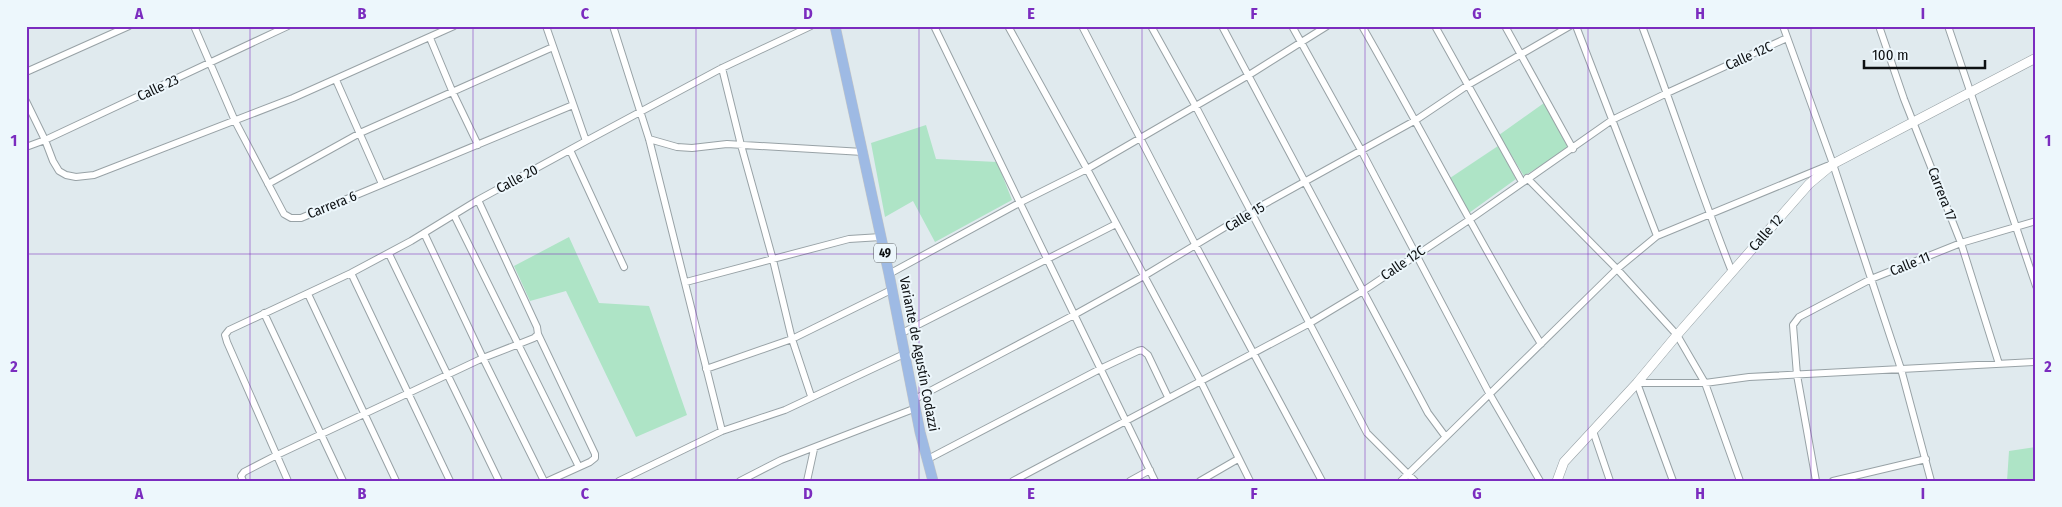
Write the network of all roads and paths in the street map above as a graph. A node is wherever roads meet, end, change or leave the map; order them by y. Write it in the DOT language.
graph roads {
  1 [pos="129,26"];
  2 [pos="194,26"];
  3 [pos="288,26"];
  4 [pos="454,26"];
  5 [pos="546,26"];
  6 [pos="613,26"];
  7 [pos="811,26"];
  8 [pos="835,26"];
  9 [pos="934,26"];
  10 [pos="1008,26"];
  11 [pos="1082,26"];
  12 [pos="1151,26"];
  13 [pos="1222,26"];
  14 [pos="1292,26"];
  15 [pos="1327,26"];
  16 [pos="1362,26"];
  17 [pos="1435,26"];
  18 [pos="1505,26"];
  19 [pos="1570,26"];
  20 [pos="1576,26"];
  21 [pos="1642,26"];
  22 [pos="1783,26"];
  23 [pos="1879,26"];
  24 [pos="1948,26"];
  25 [pos="430,38"];
  26 [pos="1787,38"];
  27 [pos="1301,42"];
  28 [pos="553,47"];
  29 [pos="1521,55"];
  30 [pos="2036,58"];
  31 [pos="211,63"];
  32 [pos="722,68"];
  33 [pos="26,72"];
  34 [pos="1249,74"];
  35 [pos="336,80"];
  36 [pos="1468,86"];
  37 [pos="1971,91"];
  38 [pos="453,93"];
  39 [pos="1667,93"];
  40 [pos="26,101"];
  41 [pos="1195,104"];
  42 [pos="573,105"];
  43 [pos="641,112"];
  44 [pos="1416,120"];
  45 [pos="1612,120"];
  46 [pos="235,121"];
  47 [pos="1914,121"];
  48 [pos="360,133"];
  49 [pos="1140,137"];
  50 [pos="649,139"];
  51 [pos="45,140"];
  52 [pos="586,140"];
  53 [pos="478,144"];
  54 [pos="741,145"];
  55 [pos="26,147"];
  56 [pos="1572,149"];
  57 [pos="570,150"];
  58 [pos="1361,150"];
  59 [pos="863,152"];
  60 [pos="1833,164"];
  61 [pos="1087,169"];
  62 [pos="1525,180"];
  63 [pos="1306,182"];
  64 [pos="268,184"];
  65 [pos="382,184"];
  66 [pos="478,200"];
  67 [pos="1021,202"];
  68 [pos="1250,212"];
  69 [pos="1709,214"];
  70 [pos="454,215"];
  71 [pos="1469,220"];
  72 [pos="2036,221"];
  73 [pos="1116,224"];
  74 [pos="2016,227"];
  75 [pos="424,233"];
  76 [pos="1657,236"];
  77 [pos="881,237"];
  78 [pos="1961,243"];
  79 [pos="1196,246"];
  80 [pos="389,254"];
  81 [pos="1416,254"];
  82 [pos="1047,258"];
  83 [pos="773,260"];
  84 [pos="624,267"];
  85 [pos="1617,269"];
  86 [pos="1732,272"];
  87 [pos="351,273"];
  88 [pos="889,274"];
  89 [pos="1144,276"];
  90 [pos="1871,279"];
  91 [pos="686,282"];
  92 [pos="2036,286"];
  93 [pos="891,290"];
  94 [pos="1363,291"];
  95 [pos="308,294"];
  96 [pos="264,313"];
  97 [pos="1074,315"];
  98 [pos="1310,323"];
  99 [pos="538,334"];
  100 [pos="900,334"];
  101 [pos="1677,334"];
  102 [pos="792,339"];
  103 [pos="517,344"];
  104 [pos="1541,344"];
  105 [pos="904,354"];
  106 [pos="1255,354"];
  107 [pos="483,358"];
  108 [pos="2036,362"];
  109 [pos="1999,364"];
  110 [pos="1102,368"];
  111 [pos="706,369"];
  112 [pos="1901,369"];
  113 [pos="448,375"];
  114 [pos="1797,376"];
  115 [pos="1201,382"];
  116 [pos="1637,383"];
  117 [pos="1705,383"];
  118 [pos="1489,393"];
  119 [pos="409,394"];
  120 [pos="811,396"];
  121 [pos="1168,397"];
  122 [pos="915,404"];
  123 [pos="366,413"];
  124 [pos="1126,420"];
  125 [pos="722,431"];
  126 [pos="1593,431"];
  127 [pos="322,435"];
  128 [pos="1445,436"];
  129 [pos="814,449"];
  130 [pos="277,455"];
  131 [pos="928,459"];
  132 [pos="1238,459"];
  133 [pos="1926,459"];
  134 [pos="579,467"];
  135 [pos="1150,470"];
  136 [pos="1408,474"];
  137 [pos="931,480"];
  138 [pos="243,481"];
  139 [pos="288,481"];
  140 [pos="343,481"];
  141 [pos="396,481"];
  142 [pos="450,481"];
  143 [pos="498,481"];
  144 [pos="544,481"];
  145 [pos="548,481"];
  146 [pos="619,481"];
  147 [pos="740,481"];
  148 [pos="808,481"];
  149 [pos="1013,481"];
  150 [pos="1130,481"];
  151 [pos="1155,481"];
  152 [pos="1200,481"];
  153 [pos="1250,481"];
  154 [pos="1322,481"];
  155 [pos="1401,481"];
  156 [pos="1415,481"];
  157 [pos="1540,481"];
  158 [pos="1556,481"];
  159 [pos="1610,481"];
  160 [pos="1673,481"];
  161 [pos="1740,481"];
  162 [pos="1816,481"];
  163 [pos="1833,481"];
  164 [pos="1931,481"];
  1 -- 33 [label="street"];
  2 -- 31 [label="street, Carrera 6"];
  3 -- 31 [label="street, Calle 23"];
  4 -- 25 [label="street"];
  5 -- 28 [label="street"];
  6 -- 43 [label="street"];
  7 -- 32 [label="street, Calle 20"];
  8 -- 59 [label="main road, Variante de Agustín Codazzi / 49"];
  9 -- 67 [label="street"];
  10 -- 61 [label="street"];
  11 -- 49 [label="street"];
  12 -- 41 [label="street"];
  13 -- 34 [label="street"];
  14 -- 27 [label="street"];
  15 -- 27 [label="street"];
  16 -- 44 [label="street"];
  17 -- 36 [label="street"];
  18 -- 29 [label="street"];
  19 -- 29 [label="street, Calle 15"];
  20 -- 45 [label="street"];
  21 -- 39 [label="street"];
  22 -- 26 [label="street"];
  23 -- 47 [label="street, Carrera 17"];
  24 -- 37 [label="street"];
  25 -- 35 [label="street"];
  25 -- 38 [label="street"];
  26 -- 39 [label="street, Calle 12C"];
  26 -- 60 [label="street"];
  27 -- 34 [label="street"];
  27 -- 58 [label="street"];
  28 -- 38 [label="street"];
  28 -- 42 [label="street"];
  29 -- 36 [label="street, Calle 15"];
  29 -- 56 [label="street"];
  30 -- 37 [label="main road, Calle 12"];
  31 -- 46 [label="street, Carrera 6"];
  31 -- 51 [label="street, Calle 23"];
  32 -- 43 [label="street, Calle 20"];
  32 -- 54 [label="street"];
  34 -- 41 [label="street"];
  34 -- 63 [label="street"];
  35 -- 46 [label="street"];
  35 -- 48 [label="street"];
  36 -- 44 [label="street, Calle 15"];
  36 -- 62 [label="street"];
  37 -- 47 [label="main road, Calle 12"];
  37 -- 74 [label="street"];
  38 -- 48 [label="street"];
  38 -- 53 [label="street"];
  39 -- 45 [label="street, Calle 12C"];
  39 -- 69 [label="street"];
  40 -- 51 [label="street"];
  41 -- 49 [label="street"];
  41 -- 68 [label="street"];
  42 -- 52 [label="street"];
  42 -- 53 [label="street, Carrera 6"];
  43 -- 50 [label="street"];
  43 -- 52 [label="street, Calle 20"];
  44 -- 58 [label="street, Calle 15"];
  44 -- 71 [label="street"];
  45 -- 56 [label="street, Calle 12C"];
  45 -- 76 [label="street"];
  46 -- 51 [label="street"];
  46 -- 64 [label="street, Carrera 6"];
  47 -- 60 [label="main road, Calle 12"];
  47 -- 78 [label="street, Carrera 17"];
  48 -- 64 [label="street"];
  48 -- 65 [label="street"];
  49 -- 61 [label="street"];
  49 -- 79 [label="street"];
  50 -- 54 [label="street"];
  50 -- 91 [label="street"];
  51 -- 55 [label="street, Calle 23"];
  52 -- 57 [label="street, Calle 20"];
  53 -- 65 [label="street, Carrera 6"];
  54 -- 59 [label="street"];
  54 -- 83 [label="street"];
  56 -- 62 [label="street, Calle 12C"];
  57 -- 66 [label="street, Calle 20"];
  57 -- 84 [label="street"];
  58 -- 63 [label="street, Calle 15"];
  58 -- 81 [label="street"];
  59 -- 77 [label="main road, Variante de Agustín Codazzi / 49"];
  60 -- 69 [label="street"];
  60 -- 86 [label="main road, Calle 12"];
  60 -- 90 [label="street"];
  61 -- 67 [label="street"];
  61 -- 73 [label="street"];
  62 -- 71 [label="street, Calle 12C"];
  62 -- 85 [label="street"];
  63 -- 68 [label="street, Calle 15"];
  63 -- 94 [label="street"];
  64 -- 65 [label="street, Carrera 6"];
  66 -- 70 [label="street, Calle 20"];
  66 -- 99 [label="street"];
  67 -- 82 [label="street"];
  67 -- 88 [label="street"];
  68 -- 79 [label="street, Calle 15"];
  68 -- 98 [label="street"];
  69 -- 76 [label="street"];
  69 -- 86 [label="street"];
  70 -- 75 [label="street, Calle 20"];
  70 -- 103 [label="street"];
  71 -- 81 [label="street, Calle 12C"];
  71 -- 104 [label="street"];
  72 -- 74 [label="street, Calle 11"];
  73 -- 82 [label="street"];
  73 -- 89 [label="street"];
  74 -- 78 [label="street, Calle 11"];
  74 -- 92 [label="street"];
  75 -- 80 [label="street, Calle 20"];
  75 -- 107 [label="street"];
  76 -- 85 [label="street"];
  77 -- 83 [label="street"];
  77 -- 88 [label="main road, Variante de Agustín Codazzi / 49"];
  78 -- 90 [label="street, Calle 11"];
  78 -- 109 [label="street, Carrera 17"];
  79 -- 89 [label="street, Calle 15"];
  79 -- 106 [label="street"];
  80 -- 87 [label="street, Calle 20"];
  80 -- 113 [label="street"];
  81 -- 94 [label="street, Calle 12C"];
  81 -- 118 [label="street"];
  82 -- 97 [label="street"];
  82 -- 100 [label="street"];
  83 -- 91 [label="street"];
  83 -- 102 [label="street"];
  85 -- 101 [label="street"];
  85 -- 104 [label="street"];
  86 -- 101 [label="main road, Calle 12"];
  87 -- 95 [label="street, Calle 20"];
  87 -- 119 [label="street"];
  88 -- 93 [label="main road, Variante de Agustín Codazzi / 49"];
  89 -- 97 [label="street, Calle 15"];
  89 -- 115 [label="street"];
  90 -- 112 [label="street"];
  90 -- 114 [label="street, Calle 11"];
  91 -- 111 [label="street"];
  93 -- 100 [label="main road, Variante de Agustín Codazzi / 49"];
  93 -- 102 [label="street"];
  94 -- 98 [label="street, Calle 12C"];
  94 -- 128 [label="street"];
  95 -- 96 [label="street, Calle 20"];
  95 -- 123 [label="street"];
  96 -- 127 [label="street"];
  96 -- 130 [label="street, Calle 20"];
  97 -- 110 [label="street"];
  97 -- 122 [label="street, Calle 15"];
  98 -- 106 [label="street, Calle 12C"];
  98 -- 136 [label="street"];
  99 -- 103 [label="street"];
  99 -- 134 [label="street"];
  100 -- 105 [label="main road, Variante de Agustín Codazzi / 49"];
  101 -- 116 [label="main road, Calle 12"];
  101 -- 117 [label="street"];
  102 -- 111 [label="street"];
  102 -- 120 [label="street"];
  103 -- 107 [label="street"];
  103 -- 134 [label="street"];
  104 -- 118 [label="street"];
  105 -- 120 [label="street"];
  105 -- 122 [label="main road, Variante de Agustín Codazzi / 49"];
  106 -- 115 [label="street, Calle 12C"];
  106 -- 154 [label="street"];
  107 -- 113 [label="street"];
  107 -- 144 [label="street"];
  108 -- 109 [label="street"];
  109 -- 112 [label="street"];
  110 -- 121 [label="street"];
  110 -- 124 [label="street"];
  110 -- 131 [label="street"];
  111 -- 125 [label="street"];
  112 -- 114 [label="street"];
  112 -- 133 [label="street"];
  113 -- 119 [label="street"];
  113 -- 143 [label="street"];
  114 -- 117 [label="street"];
  114 -- 162 [label="street"];
  115 -- 121 [label="street, Calle 12C"];
  115 -- 132 [label="street"];
  116 -- 117 [label="street"];
  116 -- 126 [label="main road, Calle 12"];
  116 -- 160 [label="street"];
  117 -- 161 [label="street"];
  118 -- 128 [label="street"];
  118 -- 157 [label="street"];
  119 -- 123 [label="street"];
  119 -- 142 [label="street"];
  120 -- 125 [label="street"];
  121 -- 124 [label="street, Calle 12C"];
  122 -- 129 [label="street, Calle 15"];
  122 -- 131 [label="main road, Variante de Agustín Codazzi / 49"];
  123 -- 127 [label="street"];
  123 -- 141 [label="street"];
  124 -- 135 [label="street"];
  124 -- 149 [label="street, Calle 12C"];
  125 -- 146 [label="street"];
  126 -- 158 [label="main road, Calle 12"];
  126 -- 159 [label="street"];
  127 -- 130 [label="street"];
  127 -- 140 [label="street"];
  128 -- 136 [label="street"];
  129 -- 147 [label="street, Calle 15"];
  129 -- 148 [label="street"];
  130 -- 138 [label="street"];
  130 -- 139 [label="street"];
  131 -- 137 [label="main road, Variante de Agustín Codazzi / 49"];
  132 -- 152 [label="street"];
  132 -- 153 [label="street"];
  133 -- 163 [label="street"];
  133 -- 164 [label="street"];
  134 -- 145 [label="street"];
  135 -- 150 [label="street"];
  135 -- 151 [label="street"];
  136 -- 155 [label="street"];
  136 -- 156 [label="street"];
}
